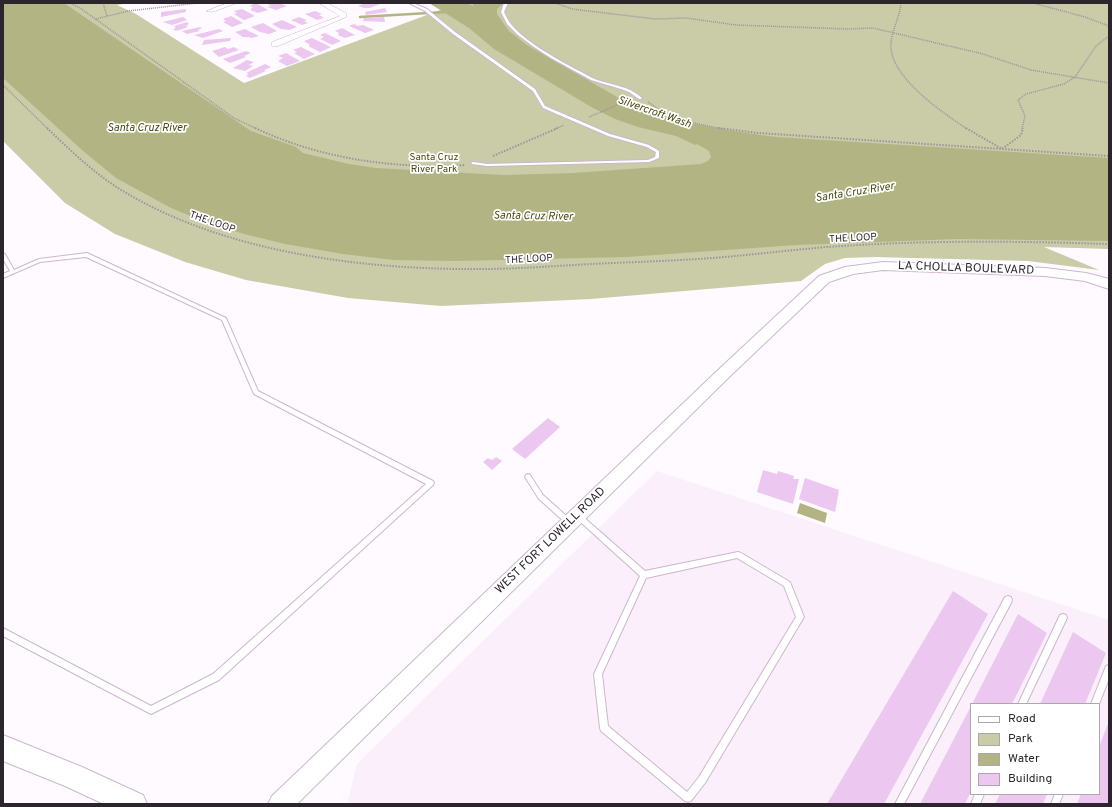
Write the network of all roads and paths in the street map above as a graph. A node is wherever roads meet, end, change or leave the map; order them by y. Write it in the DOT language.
graph roads {
  1 [pos="70,3"];
  2 [pos="102,3"];
  3 [pos="198,3"];
  4 [pos="234,3"];
  5 [pos="322,3"];
  6 [pos="411,3"];
  7 [pos="506,3"];
  8 [pos="555,3"];
  9 [pos="901,3"];
  10 [pos="1033,3"];
  11 [pos="210,11"];
  12 [pos="107,16"];
  13 [pos="96,19"];
  14 [pos="1109,26"];
  15 [pos="895,32"];
  16 [pos="1109,36"];
  17 [pos="275,44"];
  18 [pos="1075,77"];
  19 [pos="1109,82"];
  20 [pos="3,85"];
  21 [pos="640,98"];
  22 [pos="579,121"];
  23 [pos="1002,149"];
  24 [pos="1109,156"];
  25 [pos="473,163"];
  26 [pos="1109,244"];
  27 [pos="3,255"];
  28 [pos="13,272"];
  29 [pos="3,276"];
  30 [pos="824,279"];
  31 [pos="1109,284"];
  32 [pos="528,477"];
  33 [pos="574,520"];
  34 [pos="644,575"];
  35 [pos="1008,600"];
  36 [pos="1063,618"];
  37 [pos="3,632"];
  38 [pos="1109,669"];
  39 [pos="1022,703"];
  40 [pos="1095,703"];
  41 [pos="3,748"];
  42 [pos="980,795"];
  43 [pos="134,804"];
  44 [pos="280,804"];
  45 [pos="899,804"];
  46 [pos="975,804"];
  1 -- 13 [label="path"];
  2 -- 12 [label="path"];
  3 -- 12 [label="path"];
  4 -- 11 [label="street"];
  5 -- 17 [label="street"];
  6 -- 22 [label="lane"];
  7 -- 21 [label="lane"];
  8 -- 15 [label="path"];
  9 -- 15 [label="path"];
  10 -- 14 [label="path"];
  12 -- 13 [label="path"];
  13 -- 25 [label="path"];
  15 -- 18 [label="path"];
  15 -- 23 [label="path"];
  16 -- 18 [label="path"];
  18 -- 19 [label="path"];
  18 -- 23 [label="path"];
  20 -- 26 [label="path, THE LOOP"];
  21 -- 22 [label="path"];
  21 -- 23 [label="path"];
  22 -- 25 [label="path"];
  22 -- 25 [label="lane"];
  23 -- 24 [label="path"];
  27 -- 28 [label="lane"];
  28 -- 29 [label="lane"];
  28 -- 37 [label="lane"];
  30 -- 31 [label="street, LA CHOLLA BOULEVARD"];
  30 -- 33 [label="street, WEST FORT LOWELL ROAD"];
  32 -- 33 [label="lane"];
  33 -- 34 [label="lane"];
  33 -- 44 [label="street, WEST FORT LOWELL ROAD"];
  34 -- 34 [label="lane"];
  35 -- 45 [label="lane"];
  36 -- 39 [label="lane"];
  38 -- 40 [label="lane"];
  41 -- 43 [label="main road"];
  42 -- 46 [label="lane"];
}
